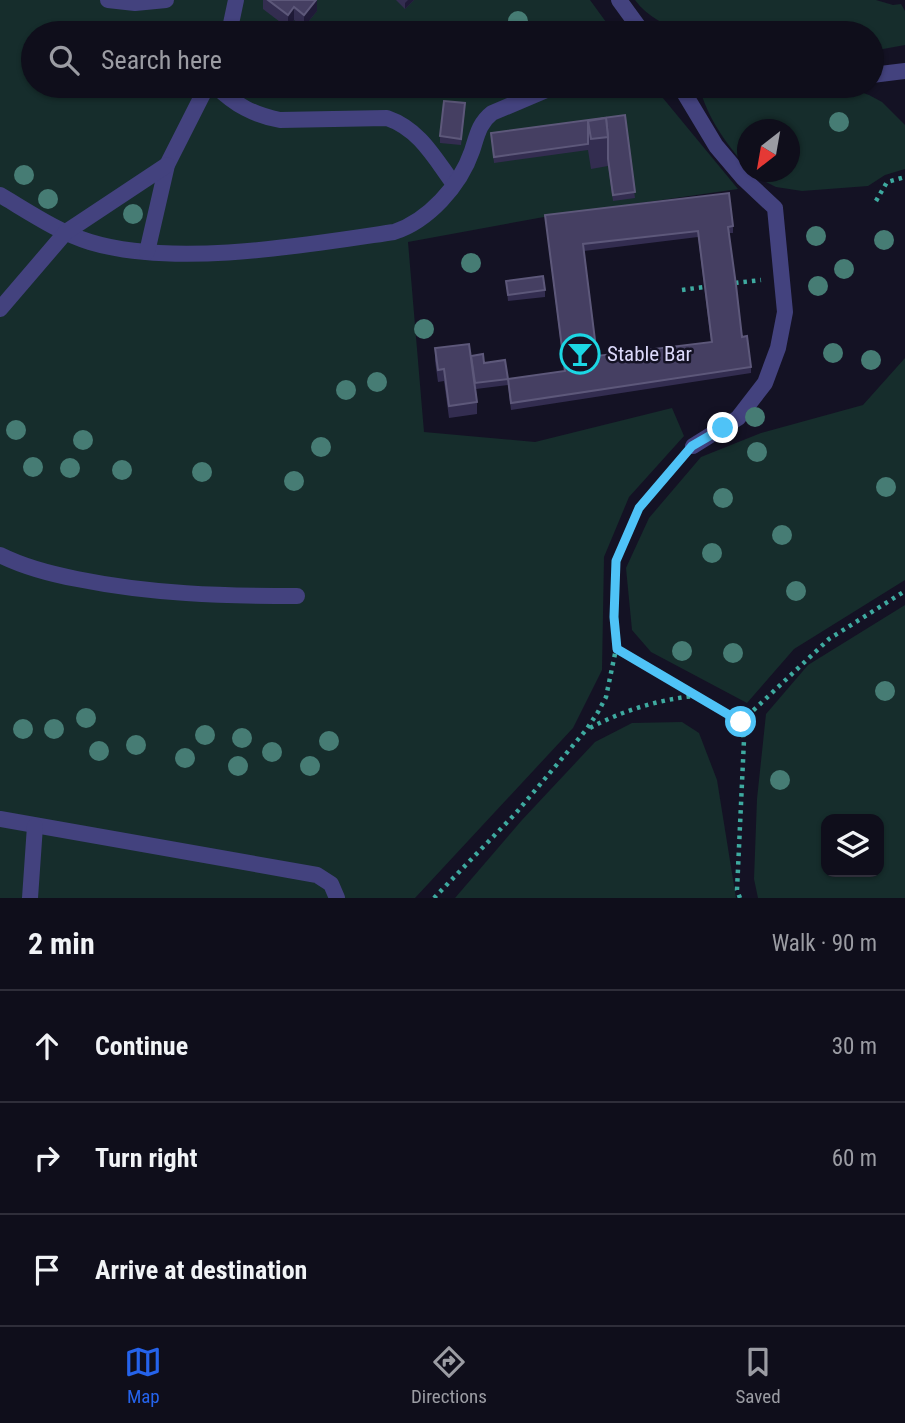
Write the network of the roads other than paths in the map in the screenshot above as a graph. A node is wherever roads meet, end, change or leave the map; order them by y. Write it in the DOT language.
graph roads {
  1 [pos="108,0"];
  2 [pos="166,0"];
  3 [pos="236,0"];
  4 [pos="619,0"];
  5 [pos="232,21"];
  6 [pos="633,21"];
  7 [pos="905,71"];
  8 [pos="884,74"];
  9 [pos="201,98"];
  10 [pos="228,98"];
  11 [pos="528,98"];
  12 [pos="687,98"];
  13 [pos="167,165"];
  14 [pos="453,183"];
  15 [pos="0,195"];
  16 [pos="66,232"];
  17 [pos="147,252"];
  18 [pos="0,309"];
  19 [pos="692,446"];
  20 [pos="0,555"];
  21 [pos="297,596"];
  22 [pos="0,819"];
  23 [pos="35,826"];
  24 [pos="30,898"];
  25 [pos="337,898"];
  1 -- 2 [label="lane"];
  3 -- 5 [label="lane"];
  4 -- 6 [label="lane"];
  7 -- 8 [label="lane"];
  9 -- 13 [label="lane"];
  10 -- 14 [label="lane"];
  11 -- 14 [label="lane"];
  12 -- 19 [label="lane"];
  13 -- 16 [label="lane"];
  13 -- 17 [label="lane"];
  14 -- 17 [label="lane"];
  15 -- 16 [label="lane"];
  16 -- 17 [label="lane"];
  16 -- 18 [label="lane"];
  20 -- 21 [label="lane"];
  22 -- 23 [label="lane"];
  23 -- 24 [label="lane"];
  23 -- 25 [label="lane"];
}
